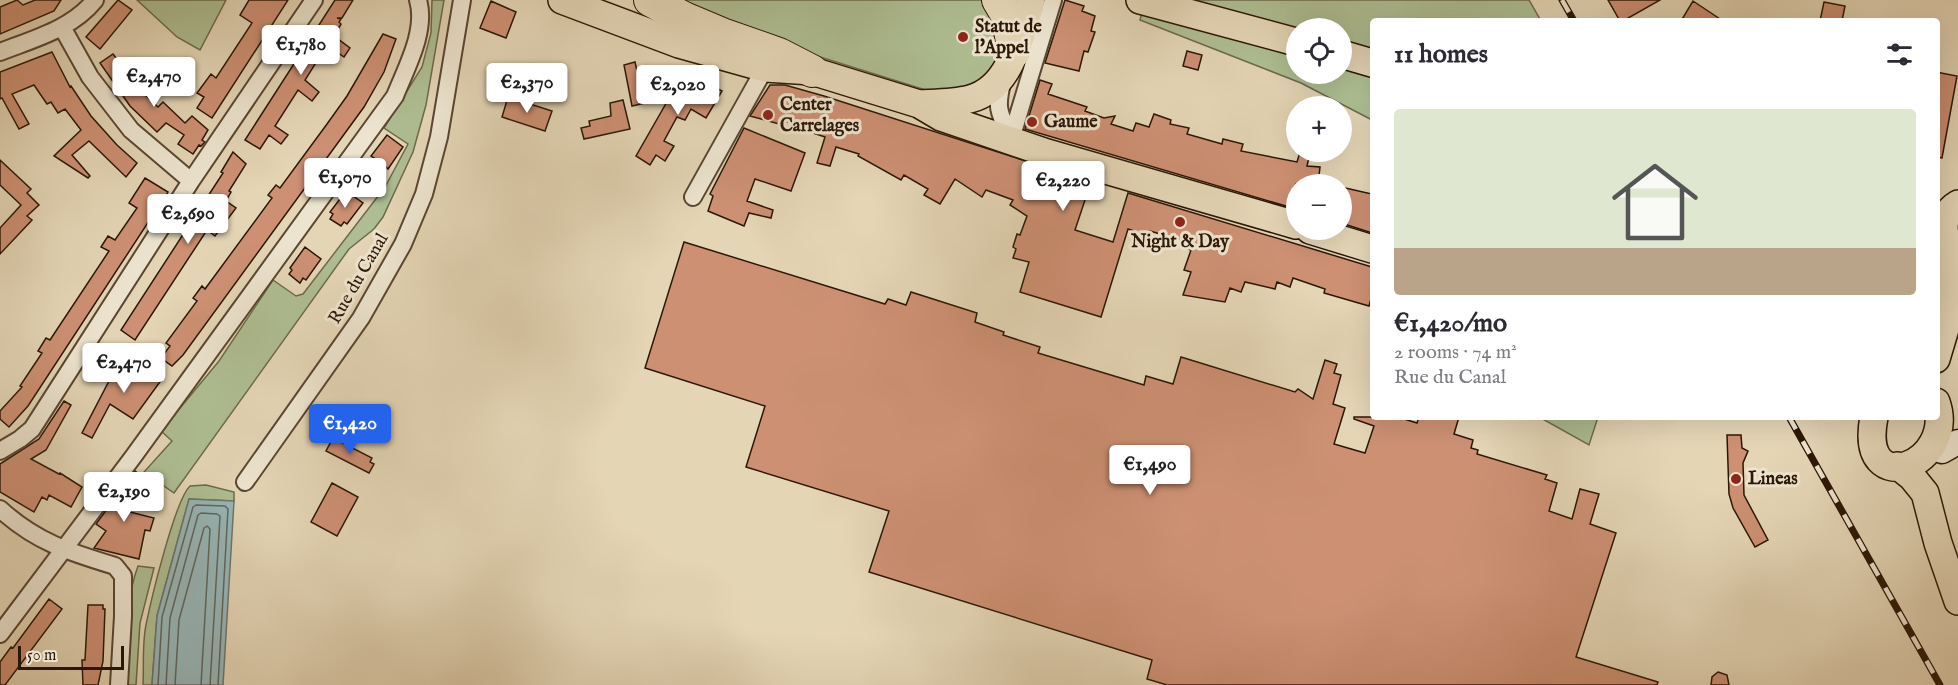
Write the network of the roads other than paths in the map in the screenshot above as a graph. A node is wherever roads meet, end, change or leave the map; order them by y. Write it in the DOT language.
graph roads {
  1 [pos="95,0"];
  2 [pos="314,0"];
  3 [pos="462,0"];
  4 [pos="650,0"];
  5 [pos="998,0"];
  6 [pos="1031,0"];
  7 [pos="1053,0"];
  8 [pos="1140,0"];
  9 [pos="562,1"];
  10 [pos="421,3"];
  11 [pos="62,27"];
  12 [pos="1286,39"];
  13 [pos="0,52"];
  14 [pos="1352,57"];
  15 [pos="1370,62"];
  16 [pos="1009,64"];
  17 [pos="765,68"];
  18 [pos="812,71"];
  19 [pos="919,104"];
  20 [pos="1011,139"];
  21 [pos="191,181"];
  22 [pos="693,197"];
  23 [pos="1286,222"];
  24 [pos="1948,227"];
  25 [pos="1343,240"];
  26 [pos="1370,248"];
  27 [pos="1958,285"];
  28 [pos="1940,306"];
  29 [pos="1940,346"];
  30 [pos="1940,406"];
  31 [pos="1872,420"];
  32 [pos="0,451"];
  33 [pos="1945,451"];
  34 [pos="1898,466"];
  35 [pos="246,482"];
  36 [pos="1925,493"];
  37 [pos="0,509"];
  38 [pos="61,550"];
  39 [pos="1958,601"];
  40 [pos="0,634"];
  41 [pos="119,685"];
  1 -- 11 [label="street"];
  2 -- 21 [label="street"];
  3 -- 35 [label="street, Rue du Canal"];
  4 -- 18 [label="highway"];
  5 -- 16 [label="highway"];
  6 -- 16 [label="main road"];
  7 -- 20 [label="street"];
  8 -- 12 [label="main road"];
  9 -- 17 [label="main road"];
  10 -- 38 [label="street"];
  11 -- 13 [label="street"];
  11 -- 21 [label="street"];
  14 -- 15 [label="main road"];
  16 -- 19 [label="main road"];
  16 -- 20 [label="street"];
  17 -- 18 [label="main road"];
  17 -- 22 [label="street"];
  18 -- 19 [label="main road"];
  19 -- 20 [label="main road"];
  20 -- 23 [label="main road"];
  21 -- 32 [label="street"];
  24 -- 28 [label="main road"];
  25 -- 26 [label="main road"];
  27 -- 29 [label="main road"];
  30 -- 33 [label="main road"];
  31 -- 34 [label="main road"];
  33 -- 34 [label="main road"];
  33 -- 36 [label="main road"];
  34 -- 36 [label="main road"];
  36 -- 39 [label="main road"];
  37 -- 38 [label="street"];
  38 -- 40 [label="street"];
  38 -- 41 [label="street"];
}
